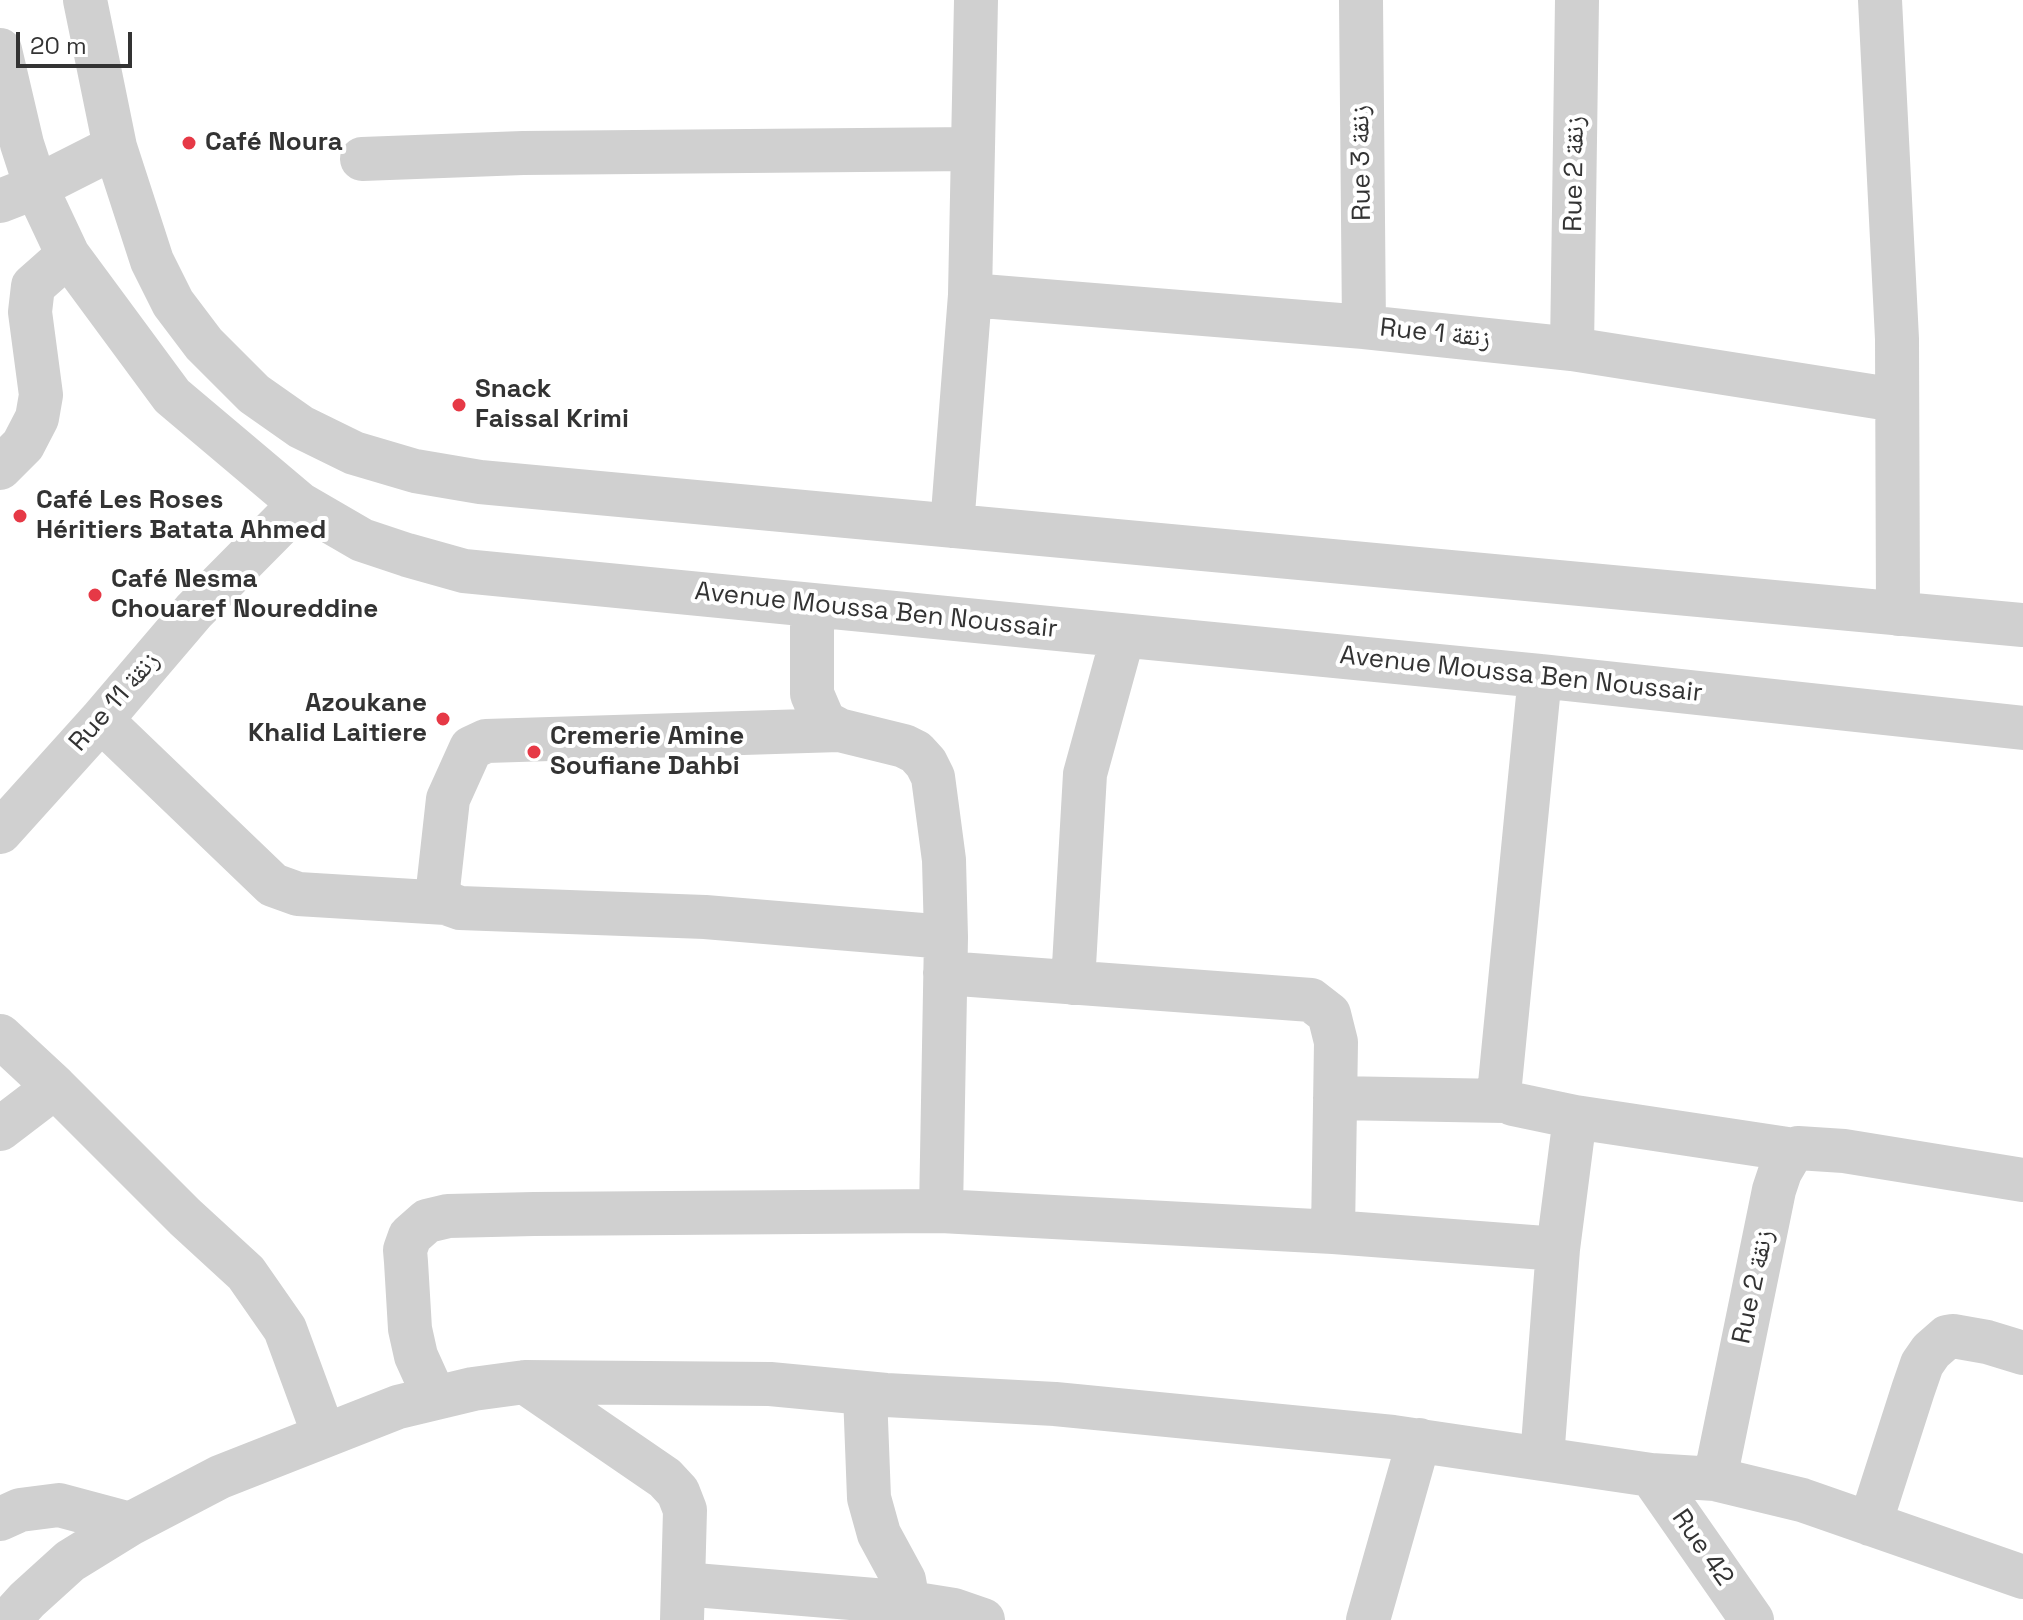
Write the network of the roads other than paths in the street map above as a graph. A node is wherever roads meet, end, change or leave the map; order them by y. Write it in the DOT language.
graph roads {
  1 [pos="85,0"];
  2 [pos="976,0"];
  3 [pos="1361,0"];
  4 [pos="1577,0"];
  5 [pos="1880,0"];
  6 [pos="0,50"];
  7 [pos="115,147"];
  8 [pos="973,149"];
  9 [pos="362,159"];
  10 [pos="18,194"];
  11 [pos="68,255"];
  12 [pos="970,295"];
  13 [pos="1364,327"];
  14 [pos="1572,349"];
  15 [pos="1896,400"];
  16 [pos="0,468"];
  17 [pos="300,504"];
  18 [pos="952,526"];
  19 [pos="812,605"];
  20 [pos="1898,614"];
  21 [pos="2023,625"];
  22 [pos="1123,636"];
  23 [pos="1540,676"];
  24 [pos="101,720"];
  25 [pos="2023,728"];
  26 [pos="839,730"];
  27 [pos="0,832"];
  28 [pos="446,903"];
  29 [pos="946,955"];
  30 [pos="1073,983"];
  31 [pos="0,1036"];
  32 [pos="55,1087"];
  33 [pos="1335,1098"];
  34 [pos="1505,1101"];
  35 [pos="1575,1117"];
  36 [pos="0,1129"];
  37 [pos="1794,1150"];
  38 [pos="2023,1180"];
  39 [pos="941,1211"];
  40 [pos="1333,1232"];
  41 [pos="1558,1249"];
  42 [pos="2023,1353"];
  43 [pos="525,1382"];
  44 [pos="865,1394"];
  45 [pos="435,1398"];
  46 [pos="324,1435"];
  47 [pos="1419,1440"];
  48 [pos="1542,1458"];
  49 [pos="1651,1475"];
  50 [pos="1715,1479"];
  51 [pos="0,1519"];
  52 [pos="130,1524"];
  53 [pos="1870,1524"];
  54 [pos="2023,1577"];
  55 [pos="682,1602"];
  56 [pos="910,1612"];
  57 [pos="9,1620"];
  58 [pos="983,1620"];
  59 [pos="1368,1620"];
  60 [pos="1752,1620"];
  1 -- 7 [label="street"];
  2 -- 8 [label="street"];
  3 -- 13 [label="street, Rue 3 زنقة"];
  4 -- 14 [label="street, Rue 2 زنقة"];
  5 -- 15 [label="street"];
  6 -- 10 [label="street, Avenue Moussa Ben Noussair"];
  7 -- 10 [label="street"];
  7 -- 18 [label="street"];
  8 -- 9 [label="street"];
  8 -- 12 [label="street"];
  10 -- 11 [label="street, Avenue Moussa Ben Noussair"];
  11 -- 16 [label="street"];
  11 -- 17 [label="street, Avenue Moussa Ben Noussair"];
  12 -- 13 [label="street, Rue 1 زنقة"];
  12 -- 18 [label="street"];
  13 -- 14 [label="street, Rue 1 زنقة"];
  14 -- 15 [label="street, Rue 1 زنقة"];
  15 -- 20 [label="street"];
  17 -- 19 [label="street, Avenue Moussa Ben Noussair"];
  17 -- 24 [label="street, Rue 11 زنقة"];
  18 -- 20 [label="street"];
  19 -- 22 [label="street, Avenue Moussa Ben Noussair"];
  19 -- 26 [label="street"];
  20 -- 21 [label="street"];
  22 -- 23 [label="street, Avenue Moussa Ben Noussair"];
  22 -- 30 [label="street"];
  23 -- 25 [label="street, Avenue Moussa Ben Noussair"];
  23 -- 34 [label="street"];
  24 -- 27 [label="street, Rue 11 زنقة"];
  24 -- 28 [label="street"];
  26 -- 28 [label="street"];
  26 -- 29 [label="street"];
  28 -- 29 [label="street"];
  29 -- 30 [label="street"];
  29 -- 39 [label="street"];
  30 -- 33 [label="street"];
  31 -- 32 [label="street"];
  32 -- 36 [label="street"];
  32 -- 46 [label="street"];
  33 -- 34 [label="street"];
  33 -- 40 [label="street"];
  34 -- 35 [label="street"];
  35 -- 37 [label="street"];
  35 -- 41 [label="street"];
  37 -- 38 [label="street"];
  37 -- 50 [label="street, Rue 2 زنقة"];
  39 -- 40 [label="street"];
  39 -- 45 [label="street"];
  40 -- 41 [label="street"];
  41 -- 48 [label="street"];
  42 -- 53 [label="street"];
  43 -- 44 [label="street"];
  43 -- 45 [label="street"];
  43 -- 55 [label="street"];
  44 -- 47 [label="street"];
  44 -- 56 [label="street"];
  45 -- 46 [label="street"];
  46 -- 52 [label="street"];
  47 -- 48 [label="street"];
  47 -- 59 [label="street"];
  48 -- 49 [label="street"];
  49 -- 50 [label="street"];
  49 -- 60 [label="street, Rue 42"];
  50 -- 53 [label="street"];
  51 -- 52 [label="street"];
  52 -- 57 [label="street"];
  53 -- 54 [label="street"];
  55 -- 56 [label="street"];
  56 -- 58 [label="street"];
}
